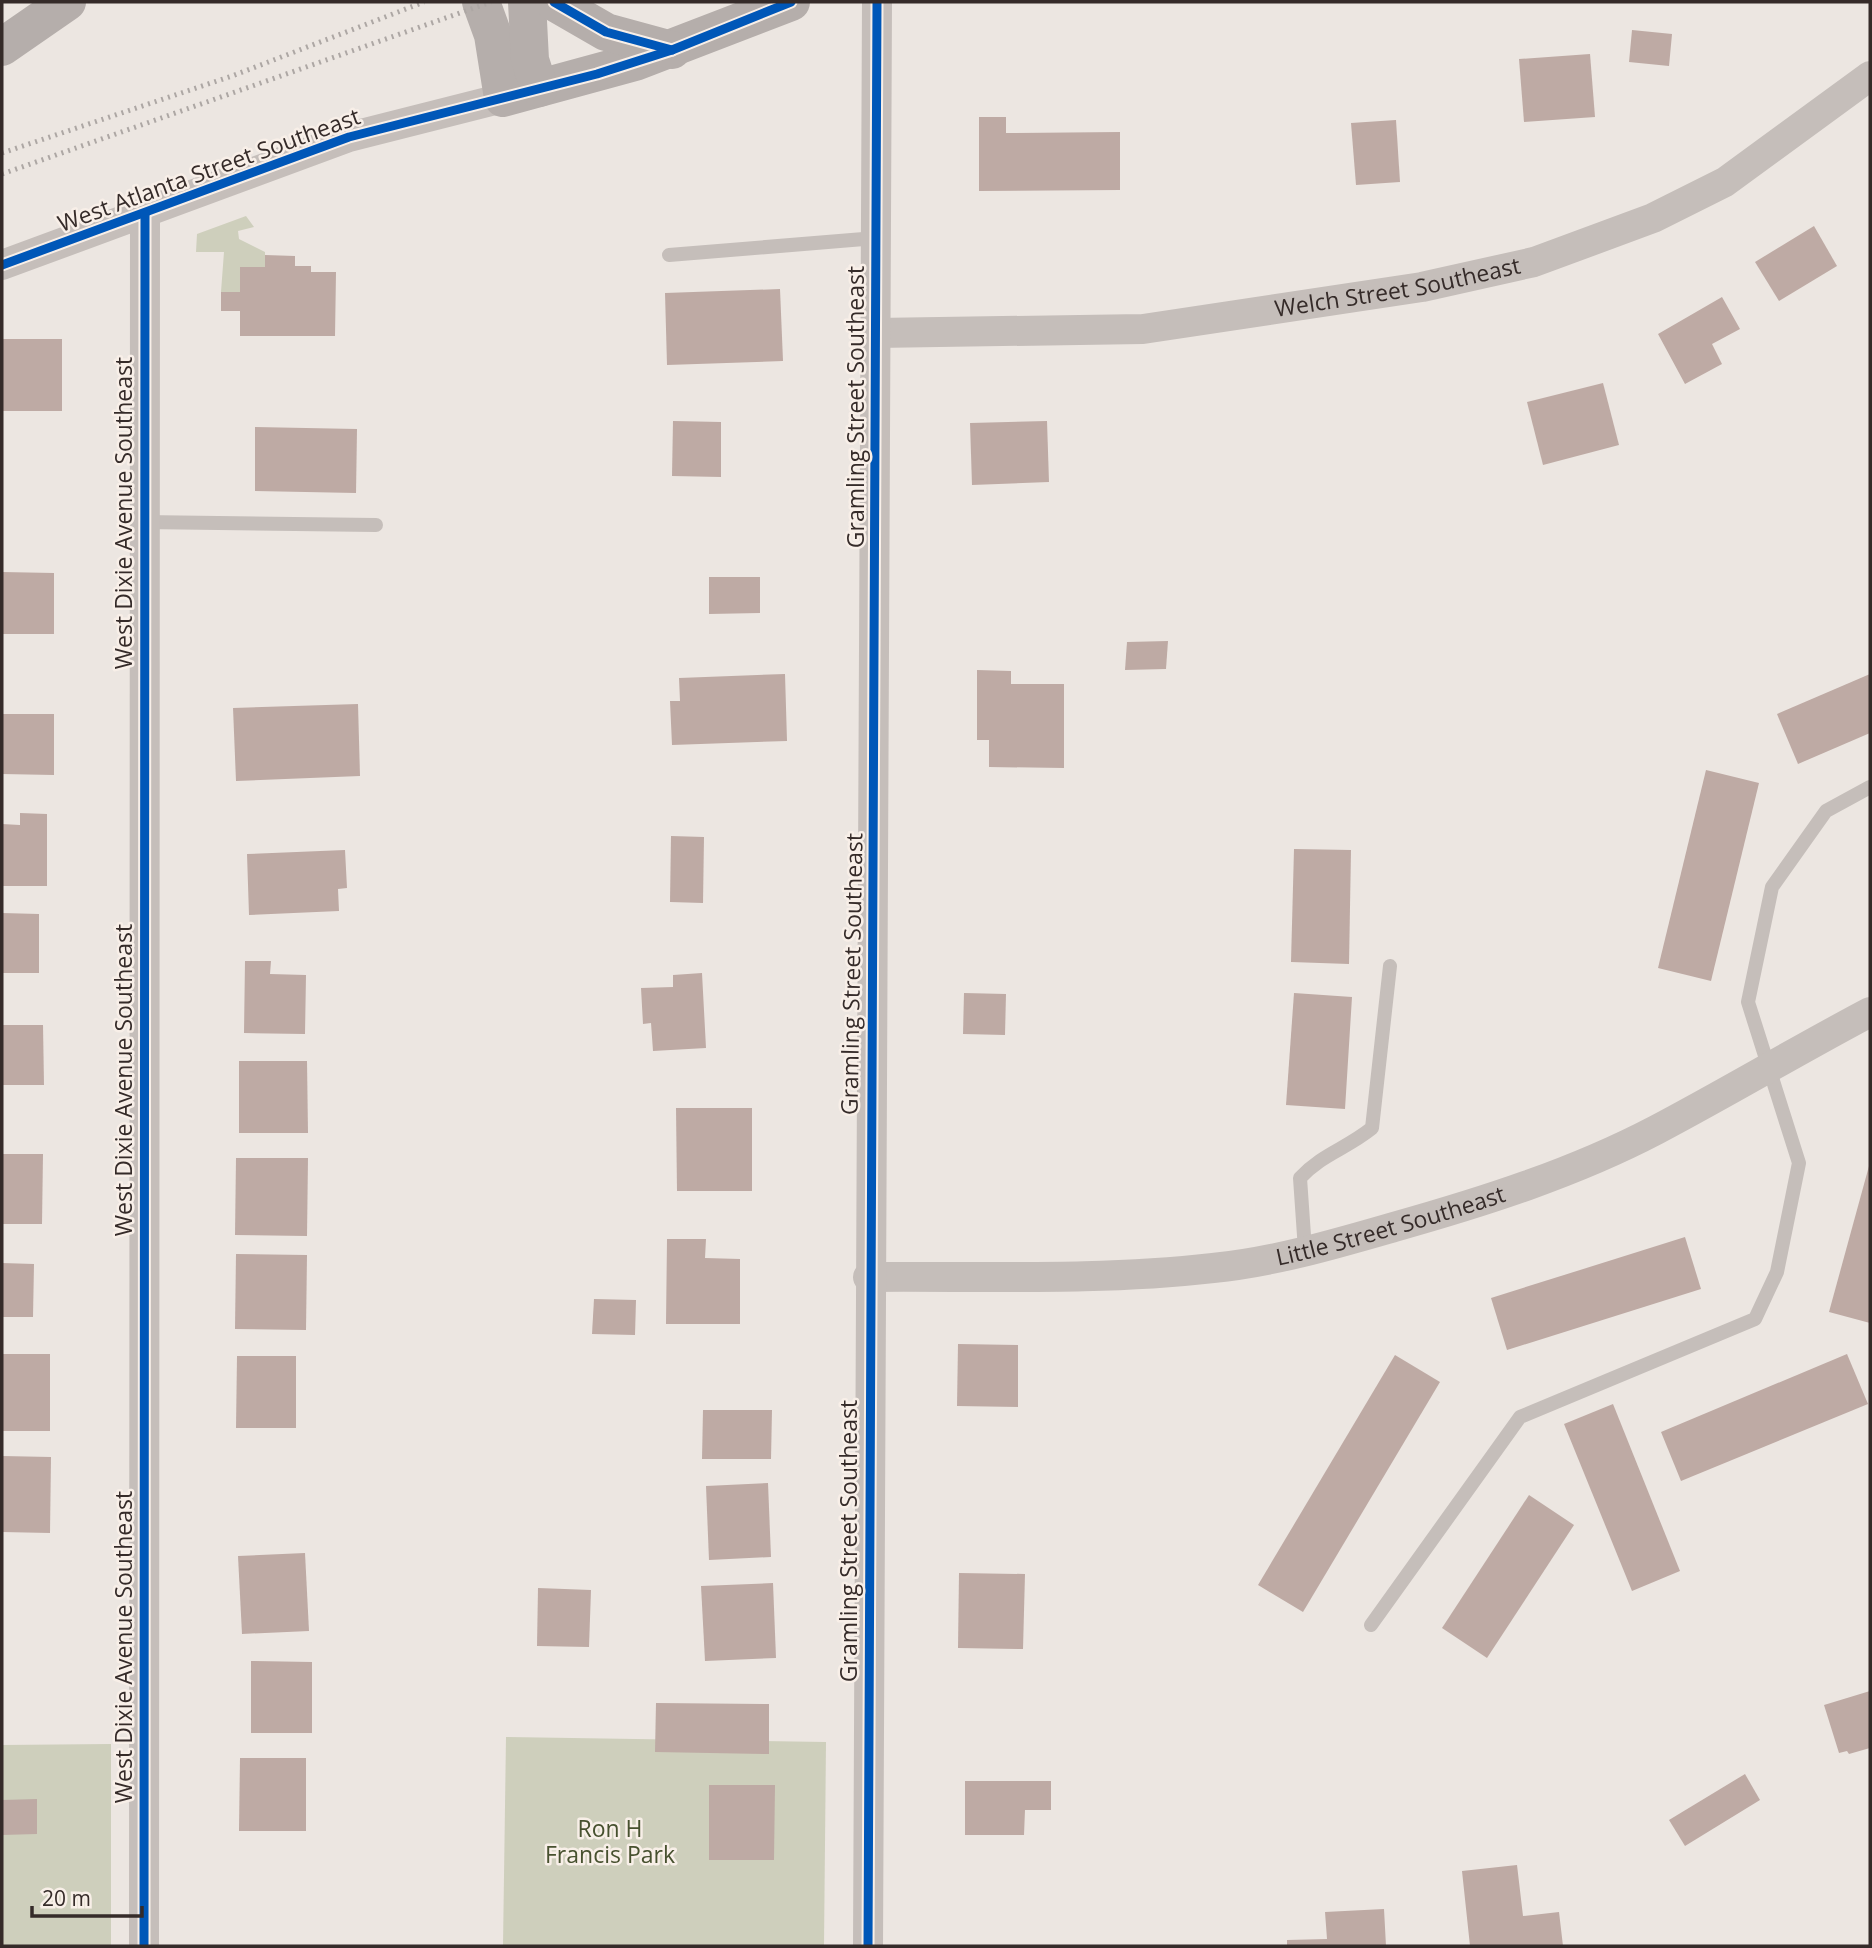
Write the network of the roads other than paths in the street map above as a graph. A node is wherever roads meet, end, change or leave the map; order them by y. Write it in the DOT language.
graph roads {
  1 [pos="481,2"];
  2 [pos="527,2"];
  3 [pos="554,2"];
  4 [pos="791,2"];
  5 [pos="877,2"];
  6 [pos="49,7"];
  7 [pos="2,47"];
  8 [pos="671,50"];
  9 [pos="1870,76"];
  10 [pos="521,93"];
  11 [pos="145,214"];
  12 [pos="876,238"];
  13 [pos="669,255"];
  14 [pos="2,265"];
  15 [pos="876,333"];
  16 [pos="143,522"];
  17 [pos="376,525"];
  18 [pos="1870,787"];
  19 [pos="1390,966"];
  20 [pos="1870,1013"];
  21 [pos="1768,1066"];
  22 [pos="1305,1250"];
  23 [pos="869,1277"];
  24 [pos="1371,1625"];
  25 [pos="144,1946"];
  26 [pos="868,1946"];
  1 -- 10 [label="street"];
  2 -- 10 [label="street"];
  3 -- 8 [label="street"];
  4 -- 8 [label="street, West Atlanta Street Southeast"];
  5 -- 12 [label="street, Gramling Street Southeast"];
  6 -- 7 [label="street"];
  8 -- 10 [label="street, West Atlanta Street Southeast"];
  9 -- 15 [label="street, Welch Street Southeast"];
  10 -- 11 [label="street, West Atlanta Street Southeast"];
  11 -- 14 [label="street, West Atlanta Street Southeast"];
  11 -- 16 [label="street, West Dixie Avenue Southeast"];
  12 -- 13 [label="lane"];
  12 -- 15 [label="street, Gramling Street Southeast"];
  15 -- 23 [label="street, Gramling Street Southeast"];
  16 -- 17 [label="lane"];
  16 -- 25 [label="street, West Dixie Avenue Southeast"];
  18 -- 21 [label="lane"];
  19 -- 22 [label="lane"];
  20 -- 21 [label="street, Little Street Southeast"];
  21 -- 22 [label="street, Little Street Southeast"];
  21 -- 24 [label="lane"];
  22 -- 23 [label="street, Little Street Southeast"];
  23 -- 26 [label="street, Gramling Street Southeast"];
}
